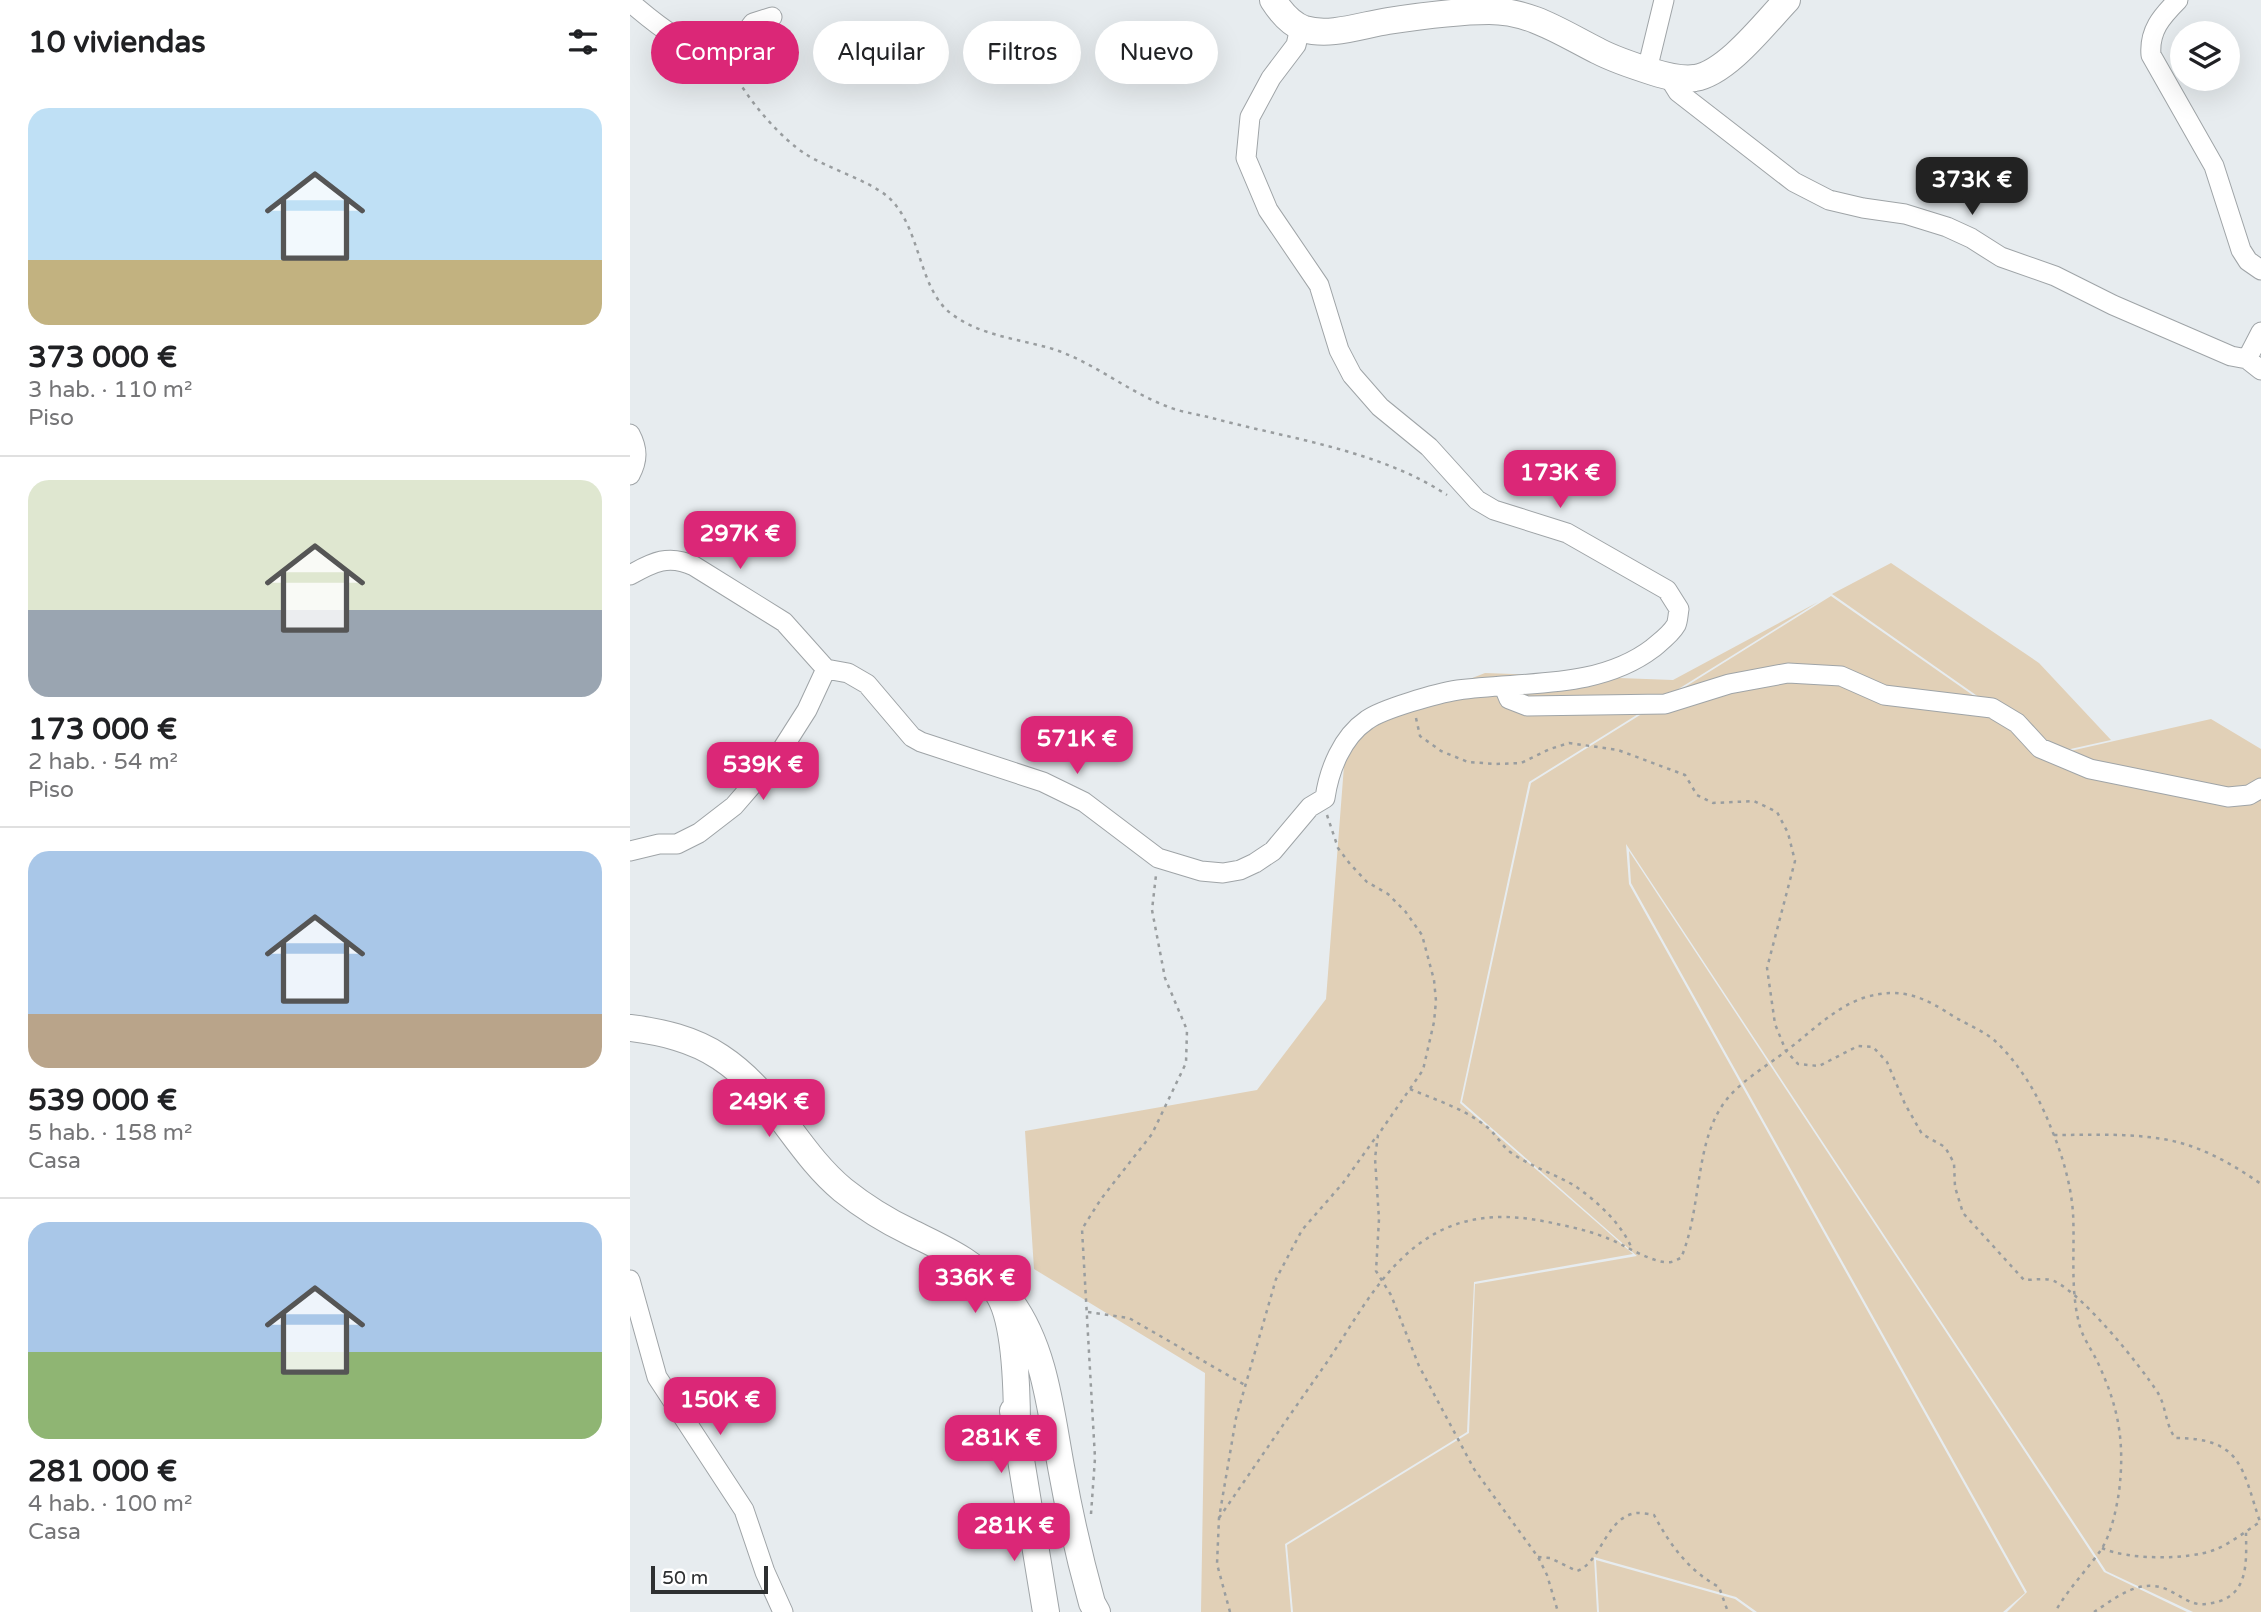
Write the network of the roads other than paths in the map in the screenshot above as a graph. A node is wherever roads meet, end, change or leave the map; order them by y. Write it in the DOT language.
graph roads {
  1 [pos="1273,0"];
  2 [pos="1664,0"];
  3 [pos="1787,0"];
  4 [pos="2178,0"];
  5 [pos="630,2"];
  6 [pos="772,17"];
  7 [pos="1300,28"];
  8 [pos="1657,73"];
  9 [pos="2261,270"];
  10 [pos="2261,332"];
  11 [pos="2254,364"];
  12 [pos="630,434"];
  13 [pos="630,475"];
  14 [pos="630,575"];
  15 [pos="826,669"];
  16 [pos="1504,687"];
  17 [pos="2261,788"];
  18 [pos="630,851"];
  19 [pos="630,1028"];
  20 [pos="908,1231"];
  21 [pos="630,1280"];
  22 [pos="1009,1325"];
  23 [pos="783,1612"];
  24 [pos="1046,1612"];
  25 [pos="1097,1612"];
  1 -- 7 [label="street"];
  2 -- 8 [label="street"];
  3 -- 8 [label="street"];
  4 -- 9 [label="street"];
  5 -- 6 [label="street"];
  7 -- 8 [label="street"];
  7 -- 16 [label="street"];
  8 -- 11 [label="street"];
  10 -- 11 [label="street"];
  12 -- 13 [label="street"];
  14 -- 15 [label="street"];
  15 -- 16 [label="street"];
  15 -- 18 [label="street"];
  16 -- 17 [label="street"];
  19 -- 20 [label="street"];
  20 -- 22 [label="street"];
  20 -- 22 [label="street"];
  21 -- 23 [label="street"];
  22 -- 24 [label="street"];
  22 -- 25 [label="street"];
}
